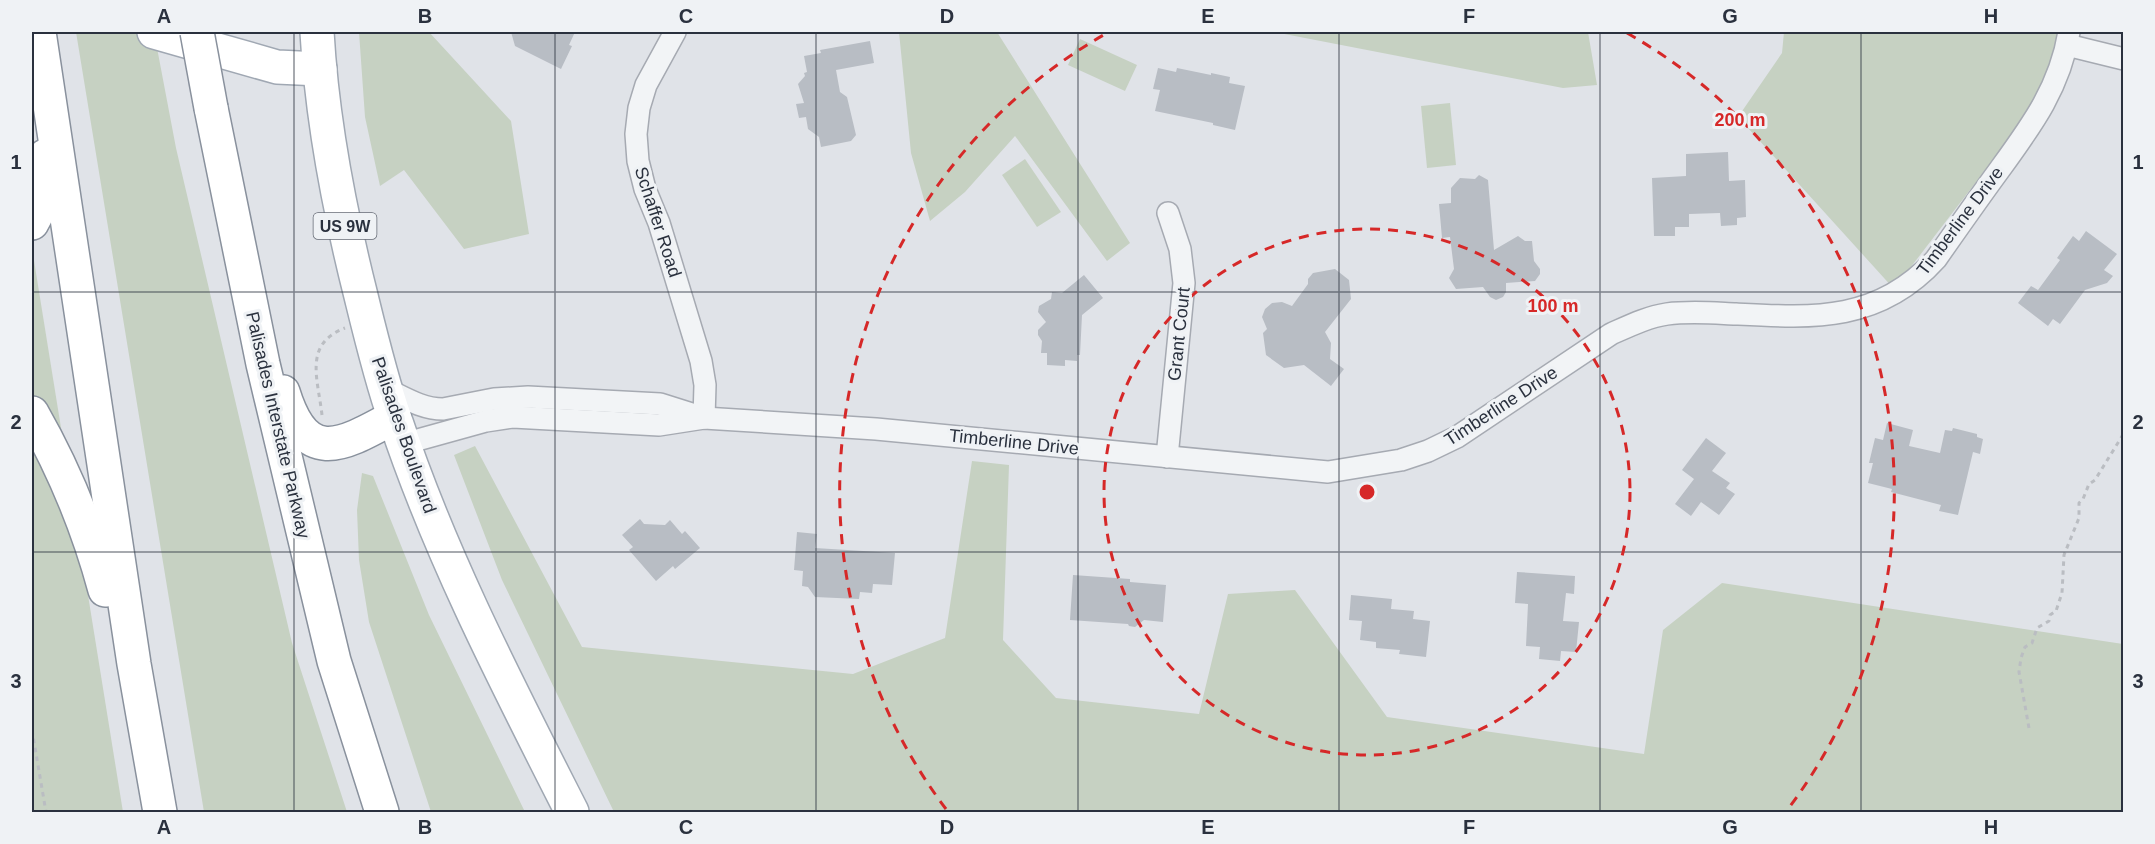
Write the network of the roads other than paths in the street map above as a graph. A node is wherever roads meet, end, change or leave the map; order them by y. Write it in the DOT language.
graph roads {
  1 [pos="154,32"];
  2 [pos="197,32"];
  3 [pos="317,32"];
  4 [pos="675,32"];
  5 [pos="2068,38"];
  6 [pos="41,45"];
  7 [pos="2124,59"];
  8 [pos="320,69"];
  9 [pos="1168,213"];
  10 [pos="32,224"];
  11 [pos="236,237"];
  12 [pos="32,413"];
  13 [pos="637,413"];
  14 [pos="394,417"];
  15 [pos="704,418"];
  16 [pos="1167,457"];
  17 [pos="159,813"];
  18 [pos="382,813"];
  19 [pos="572,813"];
  1 -- 8 [label="main road"];
  2 -- 11 [label="main road, Palisades Interstate Parkway, bridge"];
  3 -- 8 [label="main road, Palisades Boulevard / US 9W"];
  4 -- 15 [label="street, Schaffer Road"];
  5 -- 7 [label="street"];
  5 -- 16 [label="street, Timberline Drive"];
  6 -- 10 [label="main road"];
  6 -- 17 [label="main road"];
  8 -- 14 [label="main road, Palisades Boulevard / US 9W"];
  9 -- 16 [label="street, Grant Court"];
  11 -- 14 [label="main road"];
  11 -- 18 [label="main road, Palisades Interstate Parkway"];
  12 -- 17 [label="main road"];
  13 -- 14 [label="street, Timberline Drive"];
  13 -- 14 [label="street, Timberline Drive"];
  13 -- 15 [label="street, Timberline Drive"];
  14 -- 19 [label="main road, Palisades Boulevard / US 9W"];
  15 -- 16 [label="street, Timberline Drive"];
}
